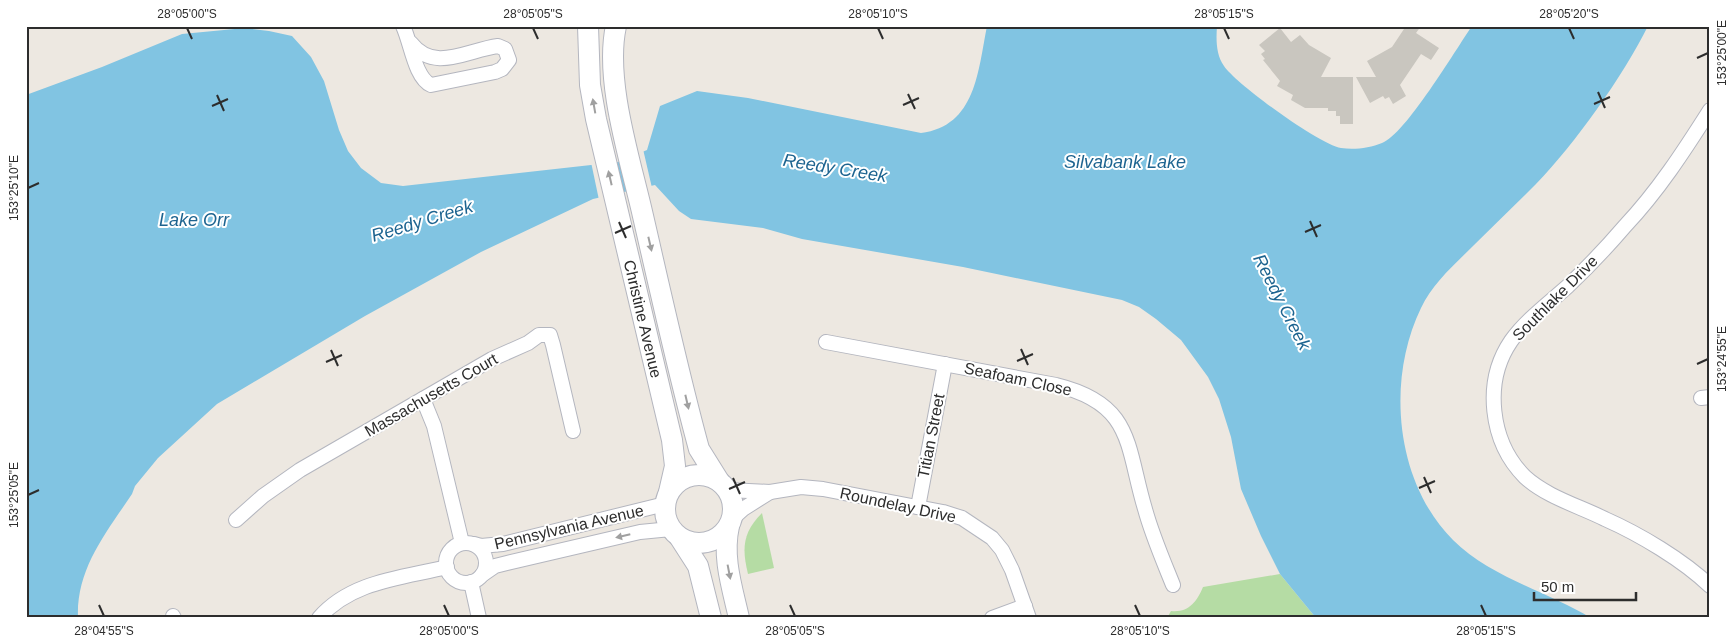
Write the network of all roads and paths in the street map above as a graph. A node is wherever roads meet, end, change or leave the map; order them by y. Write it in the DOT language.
graph roads {
  1 [pos="403,26"];
  2 [pos="588,26"];
  3 [pos="616,26"];
  4 [pos="412,46"];
  5 [pos="1710,110"];
  6 [pos="826,342"];
  7 [pos="945,364"];
  8 [pos="422,399"];
  9 [pos="573,430"];
  10 [pos="724,485"];
  11 [pos="770,492"];
  12 [pos="667,498"];
  13 [pos="918,507"];
  14 [pos="236,520"];
  15 [pos="731,522"];
  16 [pos="675,533"];
  17 [pos="468,544"];
  18 [pos="447,568"];
  19 [pos="476,578"];
  20 [pos="1174,585"];
  21 [pos="1710,586"];
  22 [pos="1027,612"];
  23 [pos="320,618"];
  24 [pos="479,618"];
  25 [pos="711,618"];
  26 [pos="739,618"];
  27 [pos="992,618"];
  1 -- 4 [label="street"];
  12 -- 2 [label="main road, Christine Avenue, one-way"];
  3 -- 10 [label="main road, Christine Avenue, one-way"];
  4 -- 4 [label="street"];
  5 -- 21 [label="street, Southlake Drive"];
  6 -- 7 [label="street, Seafoam Close"];
  7 -- 13 [label="street, Titian Street"];
  7 -- 20 [label="street, Seafoam Close"];
  8 -- 9 [label="street, Massachusetts Court"];
  8 -- 14 [label="street, Massachusetts Court"];
  8 -- 17 [label="street"];
  10 -- 11 [label="street, Roundelay Drive"];
  10 -- 12 [label="main road"];
  10 -- 15 [label="main road"];
  11 -- 13 [label="street, Roundelay Drive"];
  11 -- 15 [label="street, Roundelay Drive"];
  12 -- 16 [label="main road"];
  12 -- 17 [label="street, Pennsylvania Avenue"];
  13 -- 22 [label="street, Roundelay Drive"];
  15 -- 16 [label="main road"];
  15 -- 26 [label="main road, one-way"];
  16 -- 19 [label="street, Pennsylvania Avenue, one-way"];
  16 -- 25 [label="main road"];
  17 -- 18 [label="street"];
  17 -- 19 [label="street"];
  18 -- 19 [label="street"];
  18 -- 23 [label="street"];
  19 -- 24 [label="street"];
  22 -- 27 [label="street"];
}
